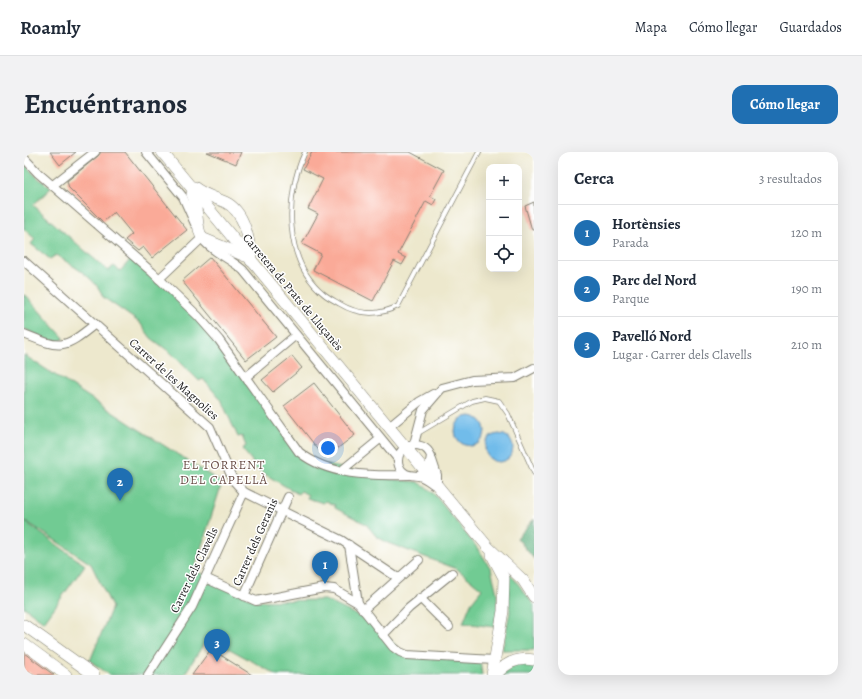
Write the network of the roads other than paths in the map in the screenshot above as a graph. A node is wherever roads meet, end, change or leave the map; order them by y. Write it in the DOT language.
graph roads {
  1 [pos="95,152"];
  2 [pos="146,152"];
  3 [pos="162,152"];
  4 [pos="305,152"];
  5 [pos="479,152"];
  6 [pos="24,158"];
  7 [pos="185,181"];
  8 [pos="53,185"];
  9 [pos="223,201"];
  10 [pos="204,204"];
  11 [pos="198,224"];
  12 [pos="202,238"];
  13 [pos="24,261"];
  14 [pos="251,261"];
  15 [pos="159,279"];
  16 [pos="95,324"];
  17 [pos="24,334"];
  18 [pos="296,335"];
  19 [pos="534,368"];
  20 [pos="246,377"];
  21 [pos="442,388"];
  22 [pos="419,424"];
  23 [pos="389,427"];
  24 [pos="420,432"];
  25 [pos="380,439"];
  26 [pos="410,445"];
  27 [pos="430,455"];
  28 [pos="398,459"];
  29 [pos="341,471"];
  30 [pos="534,473"];
  31 [pos="423,474"];
  32 [pos="408,475"];
  33 [pos="437,486"];
  34 [pos="244,492"];
  35 [pos="288,498"];
  36 [pos="281,510"];
  37 [pos="349,545"];
  38 [pos="488,547"];
  39 [pos="419,560"];
  40 [pos="452,572"];
  41 [pos="205,578"];
  42 [pos="398,578"];
  43 [pos="244,596"];
  44 [pos="534,597"];
  45 [pos="420,598"];
  46 [pos="361,607"];
  47 [pos="24,625"];
  48 [pos="449,626"];
  49 [pos="34,632"];
  50 [pos="383,635"];
  51 [pos="24,645"];
  52 [pos="494,660"];
  53 [pos="534,660"];
  54 [pos="66,675"];
  55 [pos="94,675"];
  56 [pos="148,675"];
  57 [pos="492,675"];
  58 [pos="496,675"];
  1 -- 8 [label="street"];
  2 -- 12 [label="street, Carretera de Prats de Lluçanès"];
  3 -- 7 [label="street, Carretera de Prats de Lluçanès"];
  4 -- 5 [label="lane"];
  6 -- 8 [label="street"];
  7 -- 9 [label="street"];
  7 -- 10 [label="street, Carretera de Prats de Lluçanès"];
  7 -- 11 [label="street"];
  8 -- 15 [label="street"];
  9 -- 10 [label="street"];
  9 -- 14 [label="street"];
  10 -- 11 [label="street"];
  10 -- 14 [label="street, Carretera de Prats de Lluçanès"];
  11 -- 12 [label="street"];
  12 -- 14 [label="street"];
  12 -- 15 [label="street"];
  12 -- 18 [label="street, Carretera de Prats de Lluçanès"];
  13 -- 16 [label="street, Carrer de les Magnolies"];
  14 -- 23 [label="street, Carretera de Prats de Lluçanès"];
  15 -- 20 [label="street"];
  16 -- 17 [label="street"];
  16 -- 34 [label="street, Carrer de les Magnolies"];
  18 -- 20 [label="street"];
  18 -- 25 [label="street, Carretera de Prats de Lluçanès"];
  19 -- 21 [label="street"];
  20 -- 29 [label="street"];
  21 -- 22 [label="street"];
  21 -- 23 [label="street"];
  22 -- 24 [label="street"];
  22 -- 26 [label="street"];
  23 -- 26 [label="street, Carretera de Prats de Lluçanès"];
  24 -- 27 [label="street"];
  24 -- 30 [label="lane"];
  25 -- 28 [label="street, Carretera de Prats de Lluçanès"];
  25 -- 29 [label="street"];
  26 -- 27 [label="street, Carretera de Prats de Lluçanès"];
  26 -- 28 [label="street"];
  26 -- 31 [label="street, Carretera de Prats de Lluçanès"];
  27 -- 31 [label="street"];
  27 -- 33 [label="street"];
  28 -- 32 [label="street, Carretera de Prats de Lluçanès"];
  29 -- 32 [label="street"];
  31 -- 32 [label="street"];
  31 -- 33 [label="street, Carretera de Prats de Lluçanès"];
  33 -- 38 [label="street, Carretera de Prats de Lluçanès"];
  34 -- 36 [label="street, Carrer de les Magnolies"];
  34 -- 41 [label="street, Carrer dels Clavells"];
  35 -- 36 [label="street, Carrer dels Geranis"];
  36 -- 37 [label="street, Carrer de les Magnolies"];
  36 -- 43 [label="street, Carrer dels Geranis"];
  37 -- 42 [label="street, Carrer de les Magnolies"];
  37 -- 46 [label="street"];
  38 -- 44 [label="street, Carretera de Prats de Lluçanès"];
  38 -- 52 [label="street, Carretera de Prats de Lluçanès"];
  39 -- 42 [label="street"];
  40 -- 45 [label="street"];
  41 -- 43 [label="street"];
  41 -- 56 [label="street, Carrer dels Clavells"];
  42 -- 46 [label="street"];
  43 -- 46 [label="street"];
  45 -- 48 [label="street"];
  45 -- 50 [label="street"];
  46 -- 50 [label="street"];
  47 -- 49 [label="street"];
  49 -- 51 [label="street"];
  49 -- 55 [label="street"];
  50 -- 52 [label="street"];
  51 -- 54 [label="street"];
  52 -- 57 [label="street, Carretera de Prats de Lluçanès"];
  53 -- 58 [label="street"];
}
